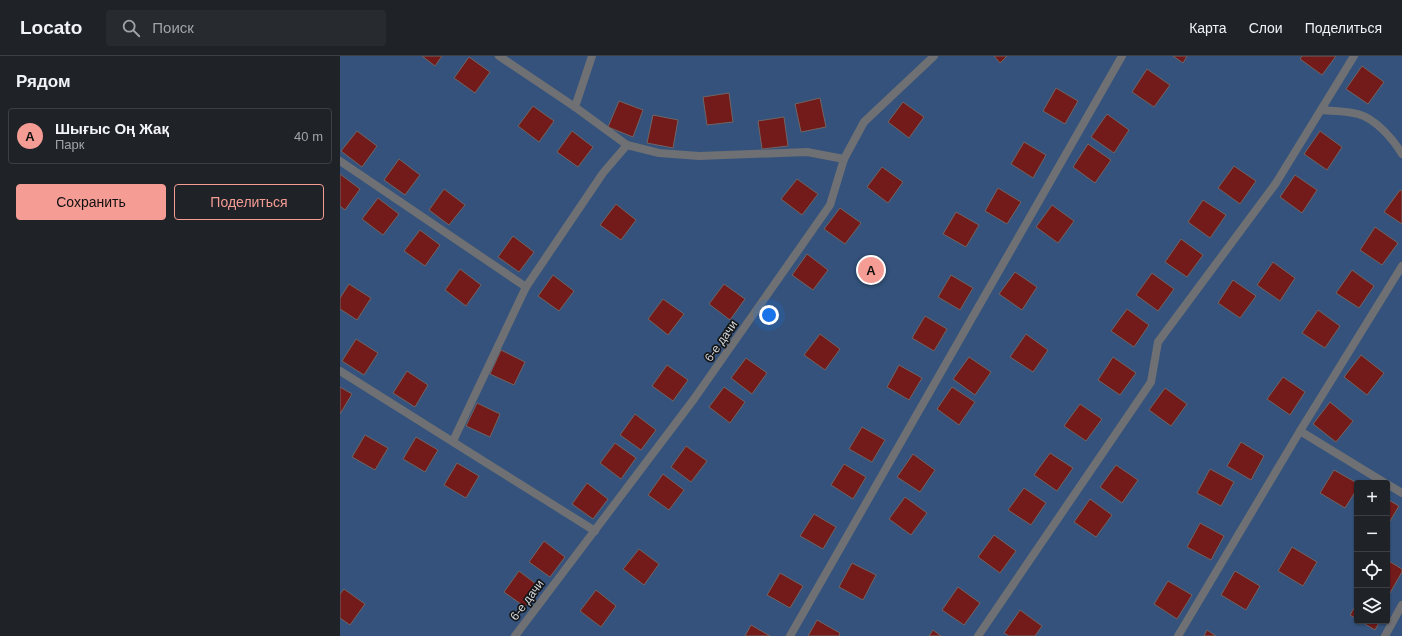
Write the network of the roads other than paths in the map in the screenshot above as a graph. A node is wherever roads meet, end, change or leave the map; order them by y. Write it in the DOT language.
graph roads {
  1 [pos="499,56"];
  2 [pos="592,56"];
  3 [pos="934,56"];
  4 [pos="1122,56"];
  5 [pos="1354,56"];
  6 [pos="575,107"];
  7 [pos="1321,110"];
  8 [pos="627,145"];
  9 [pos="1402,154"];
  10 [pos="844,159"];
  11 [pos="340,161"];
  12 [pos="1402,266"];
  13 [pos="526,287"];
  14 [pos="340,371"];
  15 [pos="1300,431"];
  16 [pos="453,441"];
  17 [pos="1380,480"];
  18 [pos="1390,486"];
  19 [pos="1402,494"];
  20 [pos="595,531"];
  21 [pos="1402,605"];
  22 [pos="515,636"];
  23 [pos="790,636"];
  24 [pos="978,636"];
  25 [pos="1178,636"];
  26 [pos="1384,636"];
  1 -- 6 [label="lane"];
  2 -- 6 [label="lane"];
  3 -- 10 [label="lane, 6-е дачи"];
  4 -- 23 [label="lane"];
  5 -- 7 [label="lane"];
  6 -- 8 [label="lane"];
  7 -- 9 [label="lane"];
  7 -- 24 [label="lane"];
  8 -- 10 [label="lane"];
  8 -- 13 [label="lane"];
  10 -- 20 [label="lane, 6-е дачи"];
  11 -- 13 [label="lane"];
  12 -- 15 [label="lane"];
  13 -- 16 [label="lane"];
  14 -- 16 [label="lane"];
  15 -- 17 [label="lane"];
  15 -- 25 [label="lane"];
  16 -- 20 [label="lane"];
  18 -- 19 [label="lane"];
  20 -- 22 [label="lane, 6-е дачи"];
  21 -- 26 [label="lane"];
}
